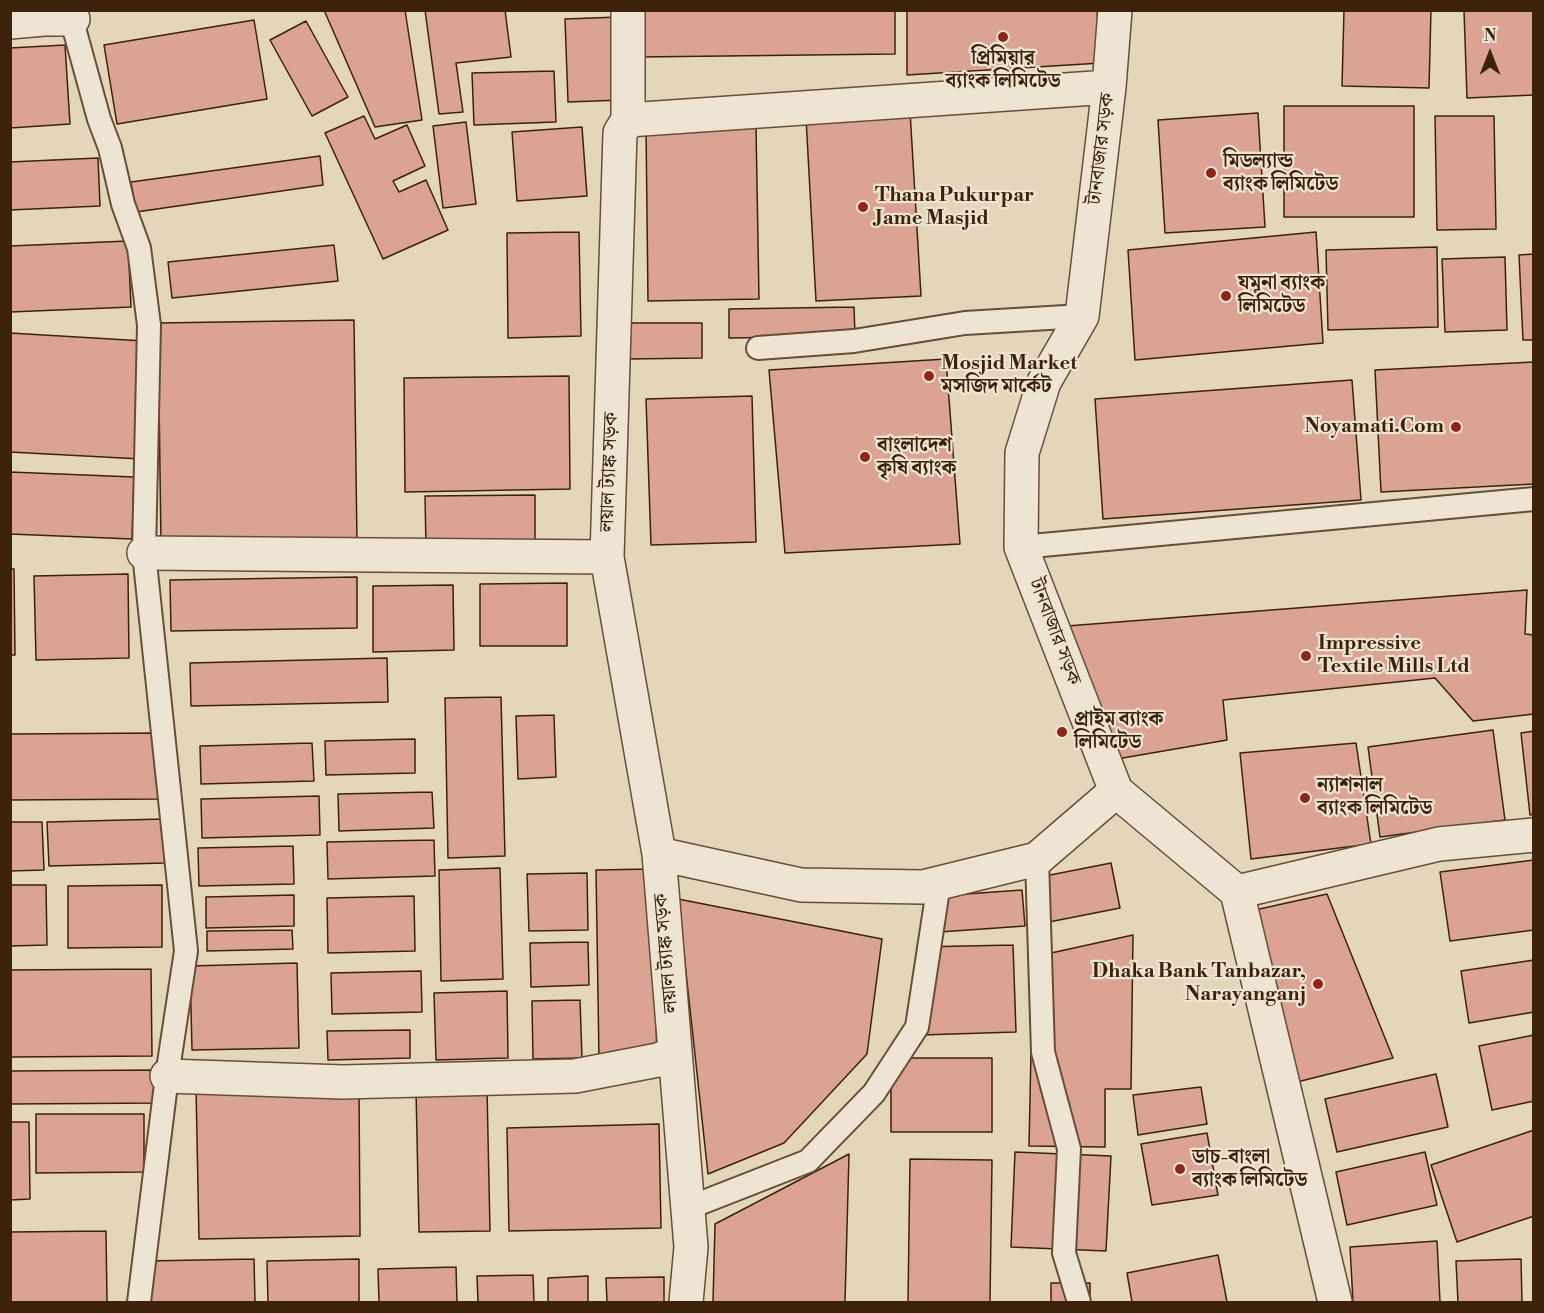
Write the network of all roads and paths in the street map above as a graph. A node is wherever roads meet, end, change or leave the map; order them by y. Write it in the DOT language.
graph roads {
  1 [pos="628,10"];
  2 [pos="1115,10"];
  3 [pos="71,15"];
  4 [pos="10,22"];
  5 [pos="1109,87"];
  6 [pos="628,120"];
  7 [pos="1082,316"];
  8 [pos="758,348"];
  9 [pos="1533,499"];
  10 [pos="1021,547"];
  11 [pos="144,553"];
  12 [pos="607,557"];
  13 [pos="1116,791"];
  14 [pos="1533,836"];
  15 [pos="659,854"];
  16 [pos="1037,859"];
  17 [pos="939,883"];
  18 [pos="1237,892"];
  19 [pos="675,1053"];
  20 [pos="167,1076"];
  21 [pos="688,1208"];
  22 [pos="139,1302"];
  23 [pos="686,1302"];
  24 [pos="1079,1302"];
  25 [pos="1335,1302"];
  1 -- 6 [label="street, লয়াল ট্যাঙ্ক সড়ক"];
  2 -- 5 [label="street, টানবাজার সড়ক"];
  3 -- 4 [label="street"];
  3 -- 11 [label="lane"];
  5 -- 6 [label="street"];
  5 -- 7 [label="street, টানবাজার সড়ক"];
  6 -- 12 [label="street, লয়াল ট্যাঙ্ক সড়ক"];
  7 -- 8 [label="lane"];
  7 -- 10 [label="street, টানবাজার সড়ক"];
  9 -- 10 [label="lane"];
  10 -- 13 [label="street, টানবাজার সড়ক"];
  11 -- 12 [label="street"];
  11 -- 20 [label="lane"];
  12 -- 15 [label="street, লয়াল ট্যাঙ্ক সড়ক"];
  13 -- 16 [label="street"];
  13 -- 18 [label="street, টানবাজার সড়ক"];
  14 -- 18 [label="street"];
  15 -- 17 [label="street"];
  15 -- 19 [label="street, লয়াল ট্যাঙ্ক সড়ক"];
  16 -- 17 [label="street"];
  16 -- 24 [label="lane"];
  17 -- 21 [label="lane"];
  18 -- 25 [label="street"];
  19 -- 20 [label="street"];
  19 -- 21 [label="street, লয়াল ট্যাঙ্ক সড়ক"];
  20 -- 22 [label="lane"];
  21 -- 23 [label="street, লয়াল ট্যাঙ্ক সড়ক"];
}
